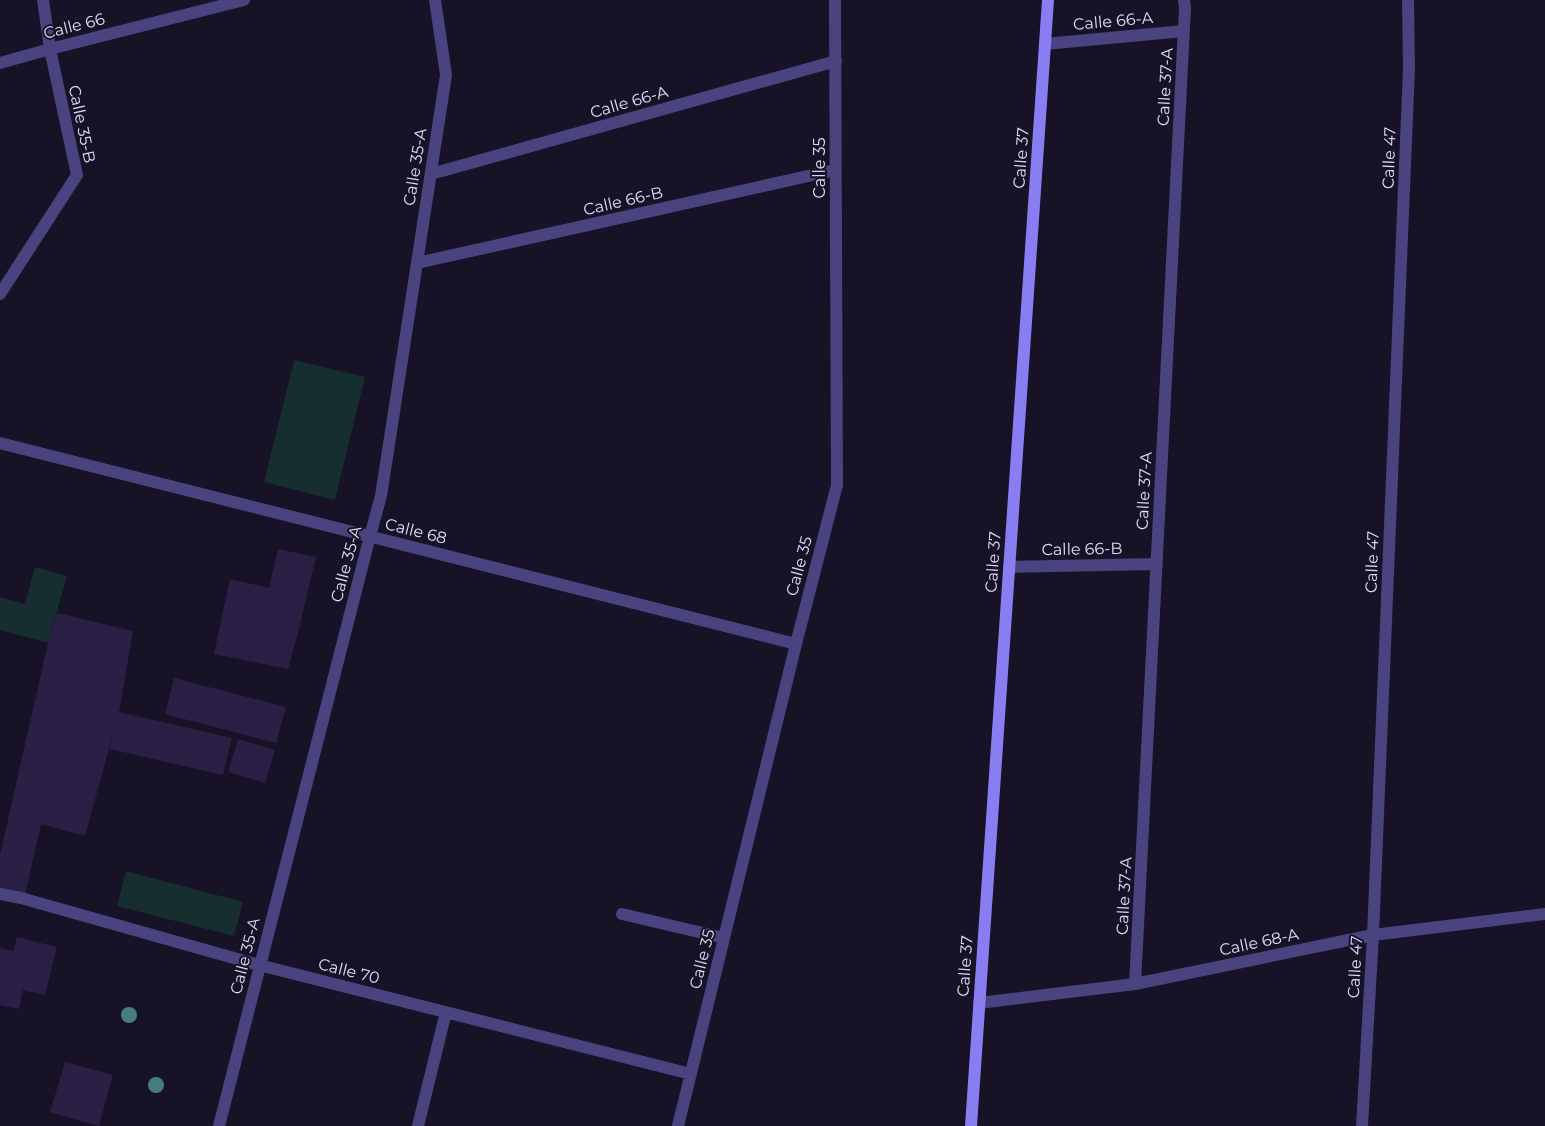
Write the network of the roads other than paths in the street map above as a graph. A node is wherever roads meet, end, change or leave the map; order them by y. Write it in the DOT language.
graph roads {
  1 [pos="43,0"];
  2 [pos="244,0"];
  3 [pos="435,0"];
  4 [pos="835,0"];
  5 [pos="1048,0"];
  6 [pos="1184,0"];
  7 [pos="1408,0"];
  8 [pos="1184,31"];
  9 [pos="1045,44"];
  10 [pos="50,49"];
  11 [pos="836,61"];
  12 [pos="0,63"];
  13 [pos="835,170"];
  14 [pos="431,174"];
  15 [pos="417,263"];
  16 [pos="0,294"];
  17 [pos="0,442"];
  18 [pos="370,536"];
  19 [pos="1157,564"];
  20 [pos="1009,566"];
  21 [pos="796,644"];
  22 [pos="0,894"];
  23 [pos="622,914"];
  24 [pos="1545,914"];
  25 [pos="1373,935"];
  26 [pos="724,938"];
  27 [pos="259,965"];
  28 [pos="1136,984"];
  29 [pos="979,1003"];
  30 [pos="446,1012"];
  31 [pos="691,1074"];
  32 [pos="219,1126"];
  33 [pos="418,1126"];
  34 [pos="678,1126"];
  35 [pos="971,1126"];
  36 [pos="1362,1126"];
  1 -- 10 [label="street, Calle 35-B"];
  2 -- 10 [label="street, Calle 66"];
  3 -- 14 [label="street, Calle 35-A"];
  4 -- 11 [label="street, Calle 35"];
  5 -- 9 [label="street, Calle 37"];
  6 -- 8 [label="street, Calle 37-A"];
  7 -- 25 [label="street, Calle 47"];
  8 -- 9 [label="street, Calle 66-A"];
  8 -- 19 [label="street, Calle 37-A"];
  9 -- 20 [label="street, Calle 37"];
  10 -- 12 [label="street, Calle 66"];
  10 -- 16 [label="street, Calle 35-B"];
  11 -- 13 [label="street, Calle 35"];
  11 -- 14 [label="street, Calle 66-A"];
  13 -- 15 [label="street, Calle 66-B"];
  13 -- 21 [label="street, Calle 35"];
  14 -- 15 [label="street, Calle 35-A"];
  15 -- 18 [label="street, Calle 35-A"];
  17 -- 18 [label="street, Calle 68"];
  18 -- 21 [label="street, Calle 68"];
  18 -- 27 [label="street, Calle 35-A"];
  19 -- 20 [label="street, Calle 66-B"];
  19 -- 28 [label="street, Calle 37-A"];
  20 -- 29 [label="street, Calle 37"];
  21 -- 26 [label="street, Calle 35"];
  22 -- 27 [label="street, Calle 70"];
  23 -- 26 [label="street"];
  24 -- 25 [label="street, Calle 68-A"];
  25 -- 28 [label="street, Calle 68-A"];
  25 -- 36 [label="street, Calle 47"];
  26 -- 31 [label="street, Calle 35"];
  27 -- 30 [label="street, Calle 70"];
  27 -- 32 [label="street, Calle 35-A"];
  28 -- 29 [label="street, Calle 68-A"];
  29 -- 35 [label="street, Calle 37"];
  30 -- 31 [label="street, Calle 70"];
  30 -- 33 [label="street"];
  31 -- 34 [label="street, Calle 35"];
}
